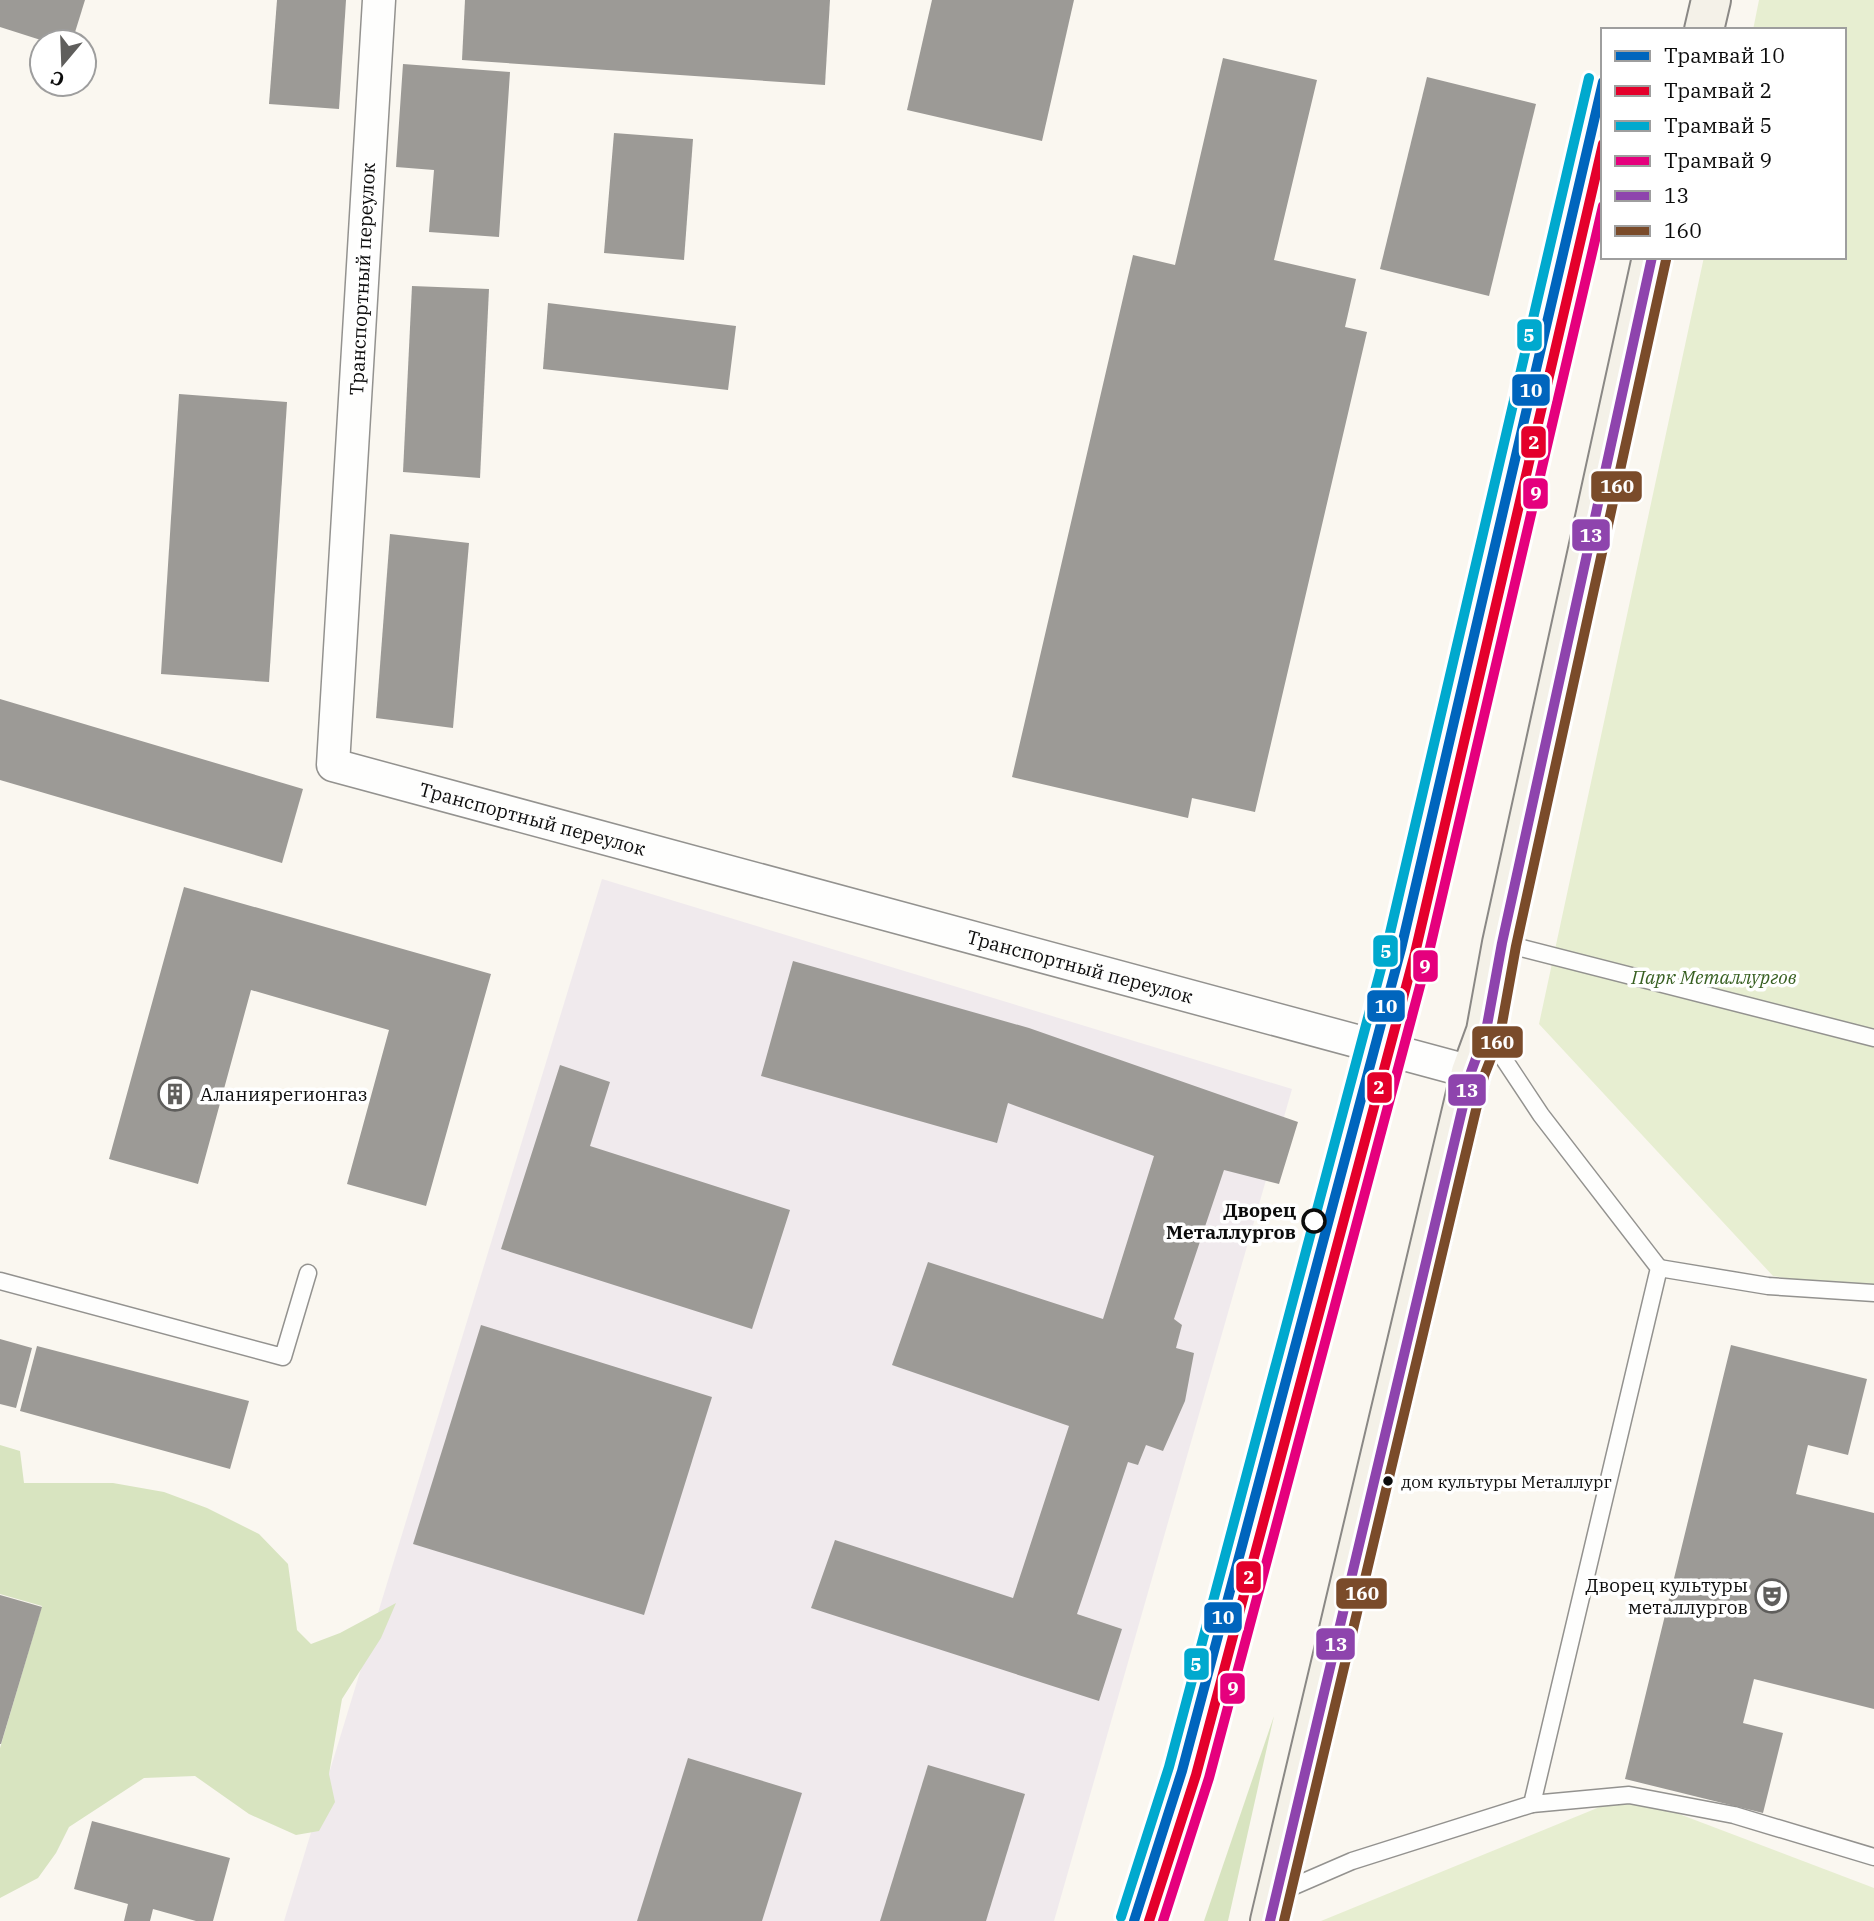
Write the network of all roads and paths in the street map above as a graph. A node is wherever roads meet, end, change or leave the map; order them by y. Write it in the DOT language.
graph roads {
  1 [pos="379,0"];
  2 [pos="1711,0"];
  3 [pos="1704,28"];
  4 [pos="1652,259"];
  5 [pos="1502,943"];
  6 [pos="1486,1031"];
  7 [pos="1874,1038"];
  8 [pos="1471,1072"];
  9 [pos="1658,1268"];
  10 [pos="308,1273"];
  11 [pos="0,1281"];
  12 [pos="1874,1293"];
  13 [pos="1532,1804"];
  14 [pos="1874,1857"];
  15 [pos="1273,1907"];
  1 -- 8 [label="street, Транспортный переулок"];
  2 -- 3 [label="main road"];
  4 -- 5 [label="main road"];
  5 -- 6 [label="main road"];
  5 -- 7 [label="lane"];
  6 -- 8 [label="main road"];
  6 -- 9 [label="lane"];
  8 -- 15 [label="main road"];
  9 -- 12 [label="lane"];
  9 -- 13 [label="lane"];
  10 -- 11 [label="lane"];
  13 -- 14 [label="lane"];
  13 -- 15 [label="lane"];
}
